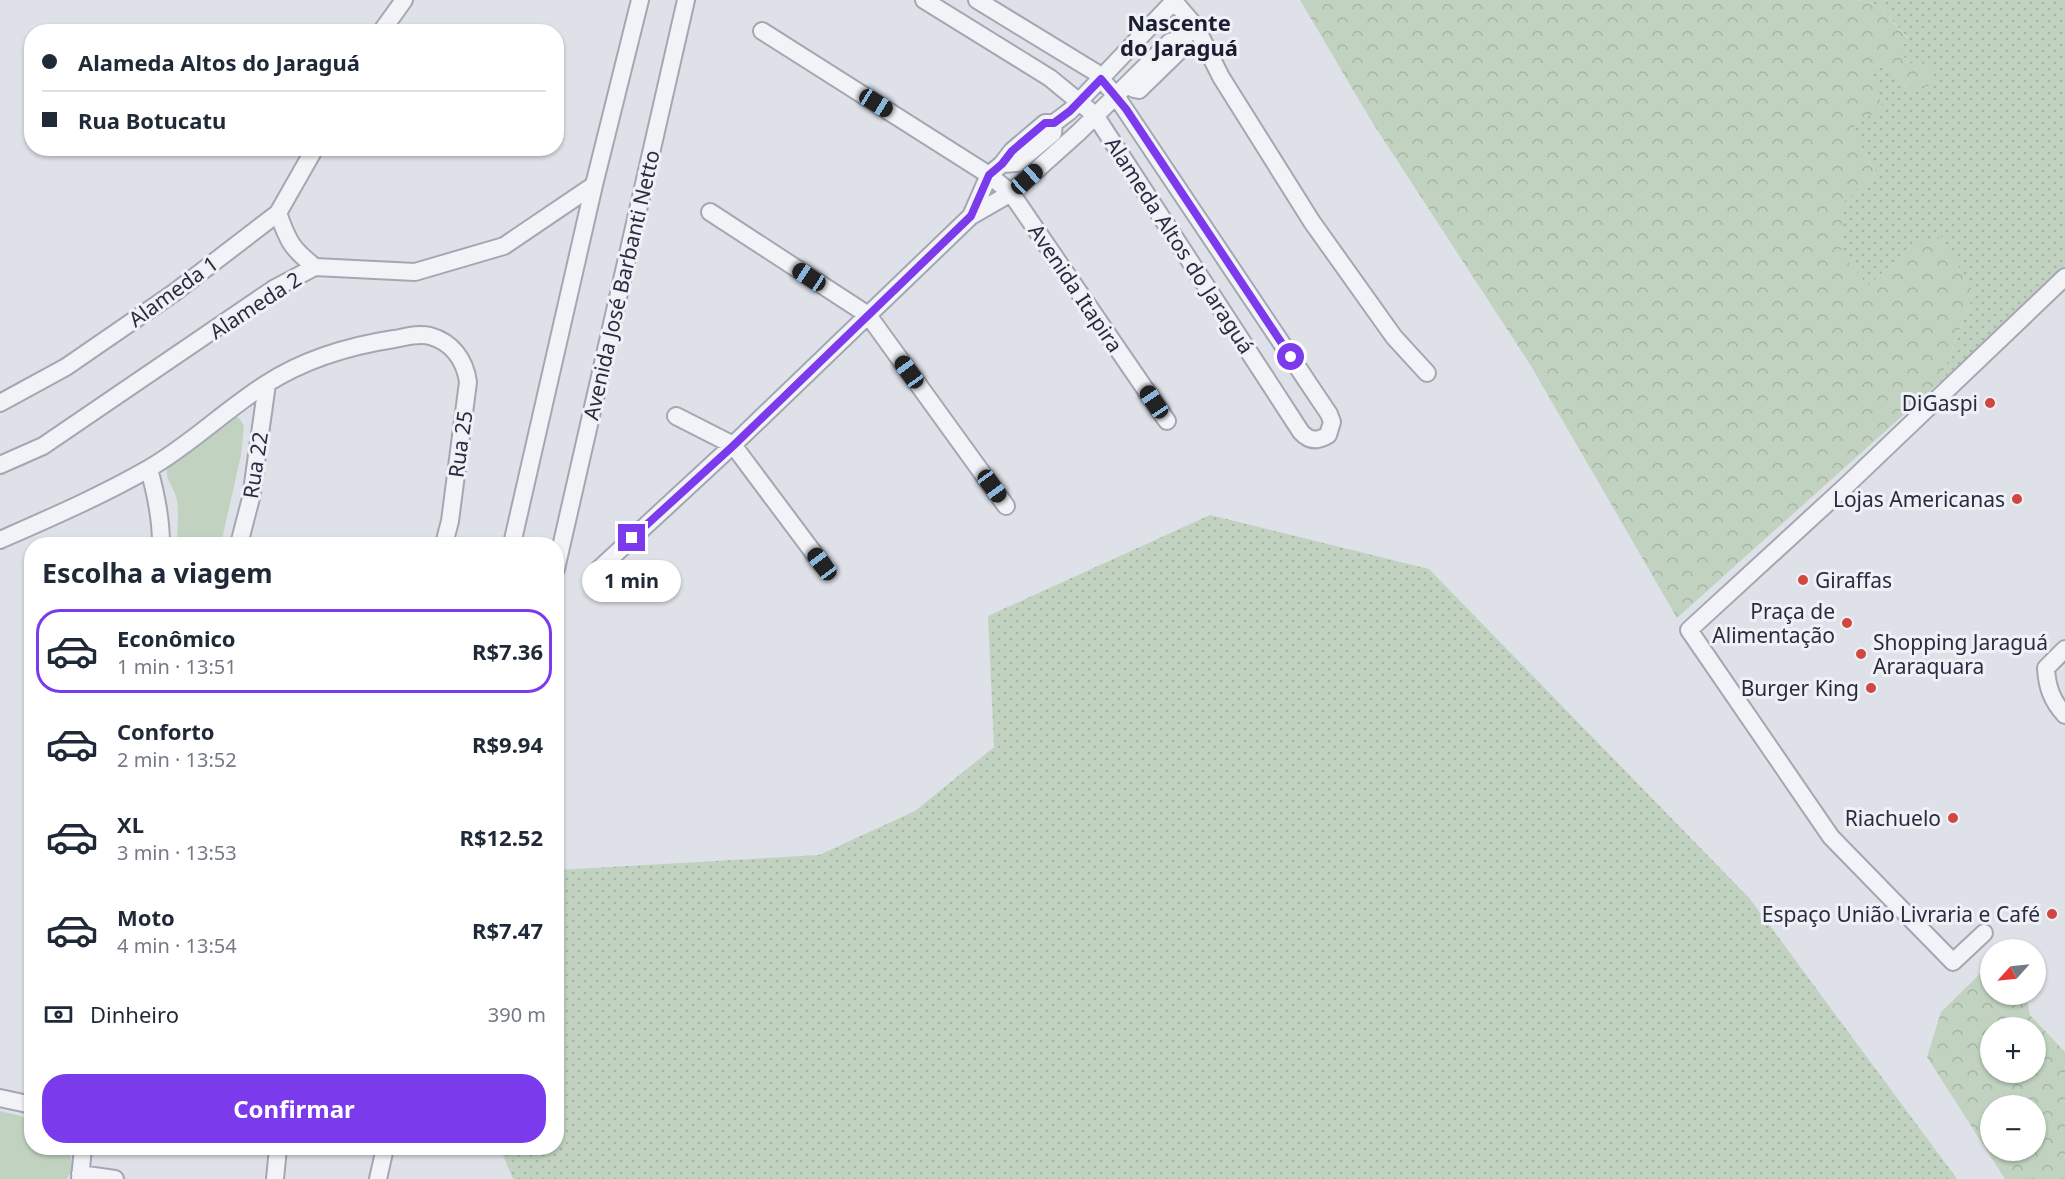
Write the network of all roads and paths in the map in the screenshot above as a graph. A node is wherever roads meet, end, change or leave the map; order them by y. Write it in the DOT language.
graph roads {
  1 [pos="404,0"];
  2 [pos="640,0"];
  3 [pos="686,0"];
  4 [pos="924,0"];
  5 [pos="977,0"];
  6 [pos="1174,0"];
  7 [pos="387,24"];
  8 [pos="1196,27"];
  9 [pos="762,31"];
  10 [pos="1101,79"];
  11 [pos="1119,92"];
  12 [pos="1079,102"];
  13 [pos="1095,115"];
  14 [pos="310,156"];
  15 [pos="996,170"];
  16 [pos="594,185"];
  17 [pos="1011,193"];
  18 [pos="710,212"];
  19 [pos="278,213"];
  20 [pos="971,216"];
  21 [pos="315,267"];
  22 [pos="2065,277"];
  23 [pos="868,315"];
  24 [pos="1427,373"];
  25 [pos="267,384"];
  26 [pos="0,402"];
  27 [pos="676,416"];
  28 [pos="1167,421"];
  29 [pos="733,446"];
  30 [pos="0,465"];
  31 [pos="149,469"];
  32 [pos="1006,506"];
  33 [pos="161,537"];
  34 [pos="241,537"];
  35 [pos="446,537"];
  36 [pos="514,537"];
  37 [pos="563,537"];
  38 [pos="0,540"];
  39 [pos="822,564"];
  40 [pos="598,569"];
  41 [pos="2065,649"];
  42 [pos="2065,715"];
  43 [pos="1984,933"];
  44 [pos="0,1098"];
  45 [pos="24,1103"];
  46 [pos="82,1155"];
  47 [pos="277,1155"];
  48 [pos="383,1155"];
  49 [pos="80,1177"];
  50 [pos="115,1179"];
  51 [pos="275,1179"];
  52 [pos="378,1179"];
  1 -- 7 [label="street"];
  2 -- 16 [label="street"];
  3 -- 37 [label="street, Avenida José Barbanti Netto"];
  4 -- 12 [label="street, Alameda Altos do Jaraguá"];
  5 -- 10 [label="street, Alameda Altos do Jaraguá"];
  6 -- 8 [label="street"];
  6 -- 10 [label="street"];
  8 -- 11 [label="street"];
  8 -- 24 [label="street"];
  9 -- 15 [label="street, Avenida Itapira"];
  10 -- 11 [label="street, Alameda Altos do Jaraguá"];
  10 -- 12 [label="street"];
  11 -- 13 [label="street"];
  11 -- 13 [label="street, Alameda Altos do Jaraguá"];
  12 -- 13 [label="street, Alameda Altos do Jaraguá"];
  12 -- 15 [label="street"];
  13 -- 17 [label="street"];
  14 -- 19 [label="street, Alameda 1"];
  15 -- 17 [label="street, Avenida Itapira"];
  15 -- 20 [label="street"];
  16 -- 21 [label="street, Alameda 2"];
  16 -- 36 [label="street"];
  17 -- 20 [label="street"];
  17 -- 28 [label="street, Avenida Itapira"];
  18 -- 23 [label="street"];
  19 -- 21 [label="street"];
  19 -- 26 [label="street, Alameda 1"];
  20 -- 23 [label="street"];
  21 -- 30 [label="street, Alameda 2"];
  22 -- 43 [label="street"];
  23 -- 29 [label="street"];
  23 -- 32 [label="street"];
  25 -- 31 [label="street"];
  25 -- 34 [label="street, Rua 22"];
  25 -- 35 [label="street, Rua 25"];
  27 -- 29 [label="street"];
  29 -- 39 [label="street"];
  29 -- 40 [label="street"];
  31 -- 33 [label="street"];
  31 -- 38 [label="street"];
  41 -- 42 [label="street"];
  44 -- 45 [label="street"];
  46 -- 49 [label="street"];
  47 -- 51 [label="street"];
  48 -- 52 [label="street"];
  49 -- 50 [label="street"];
}
